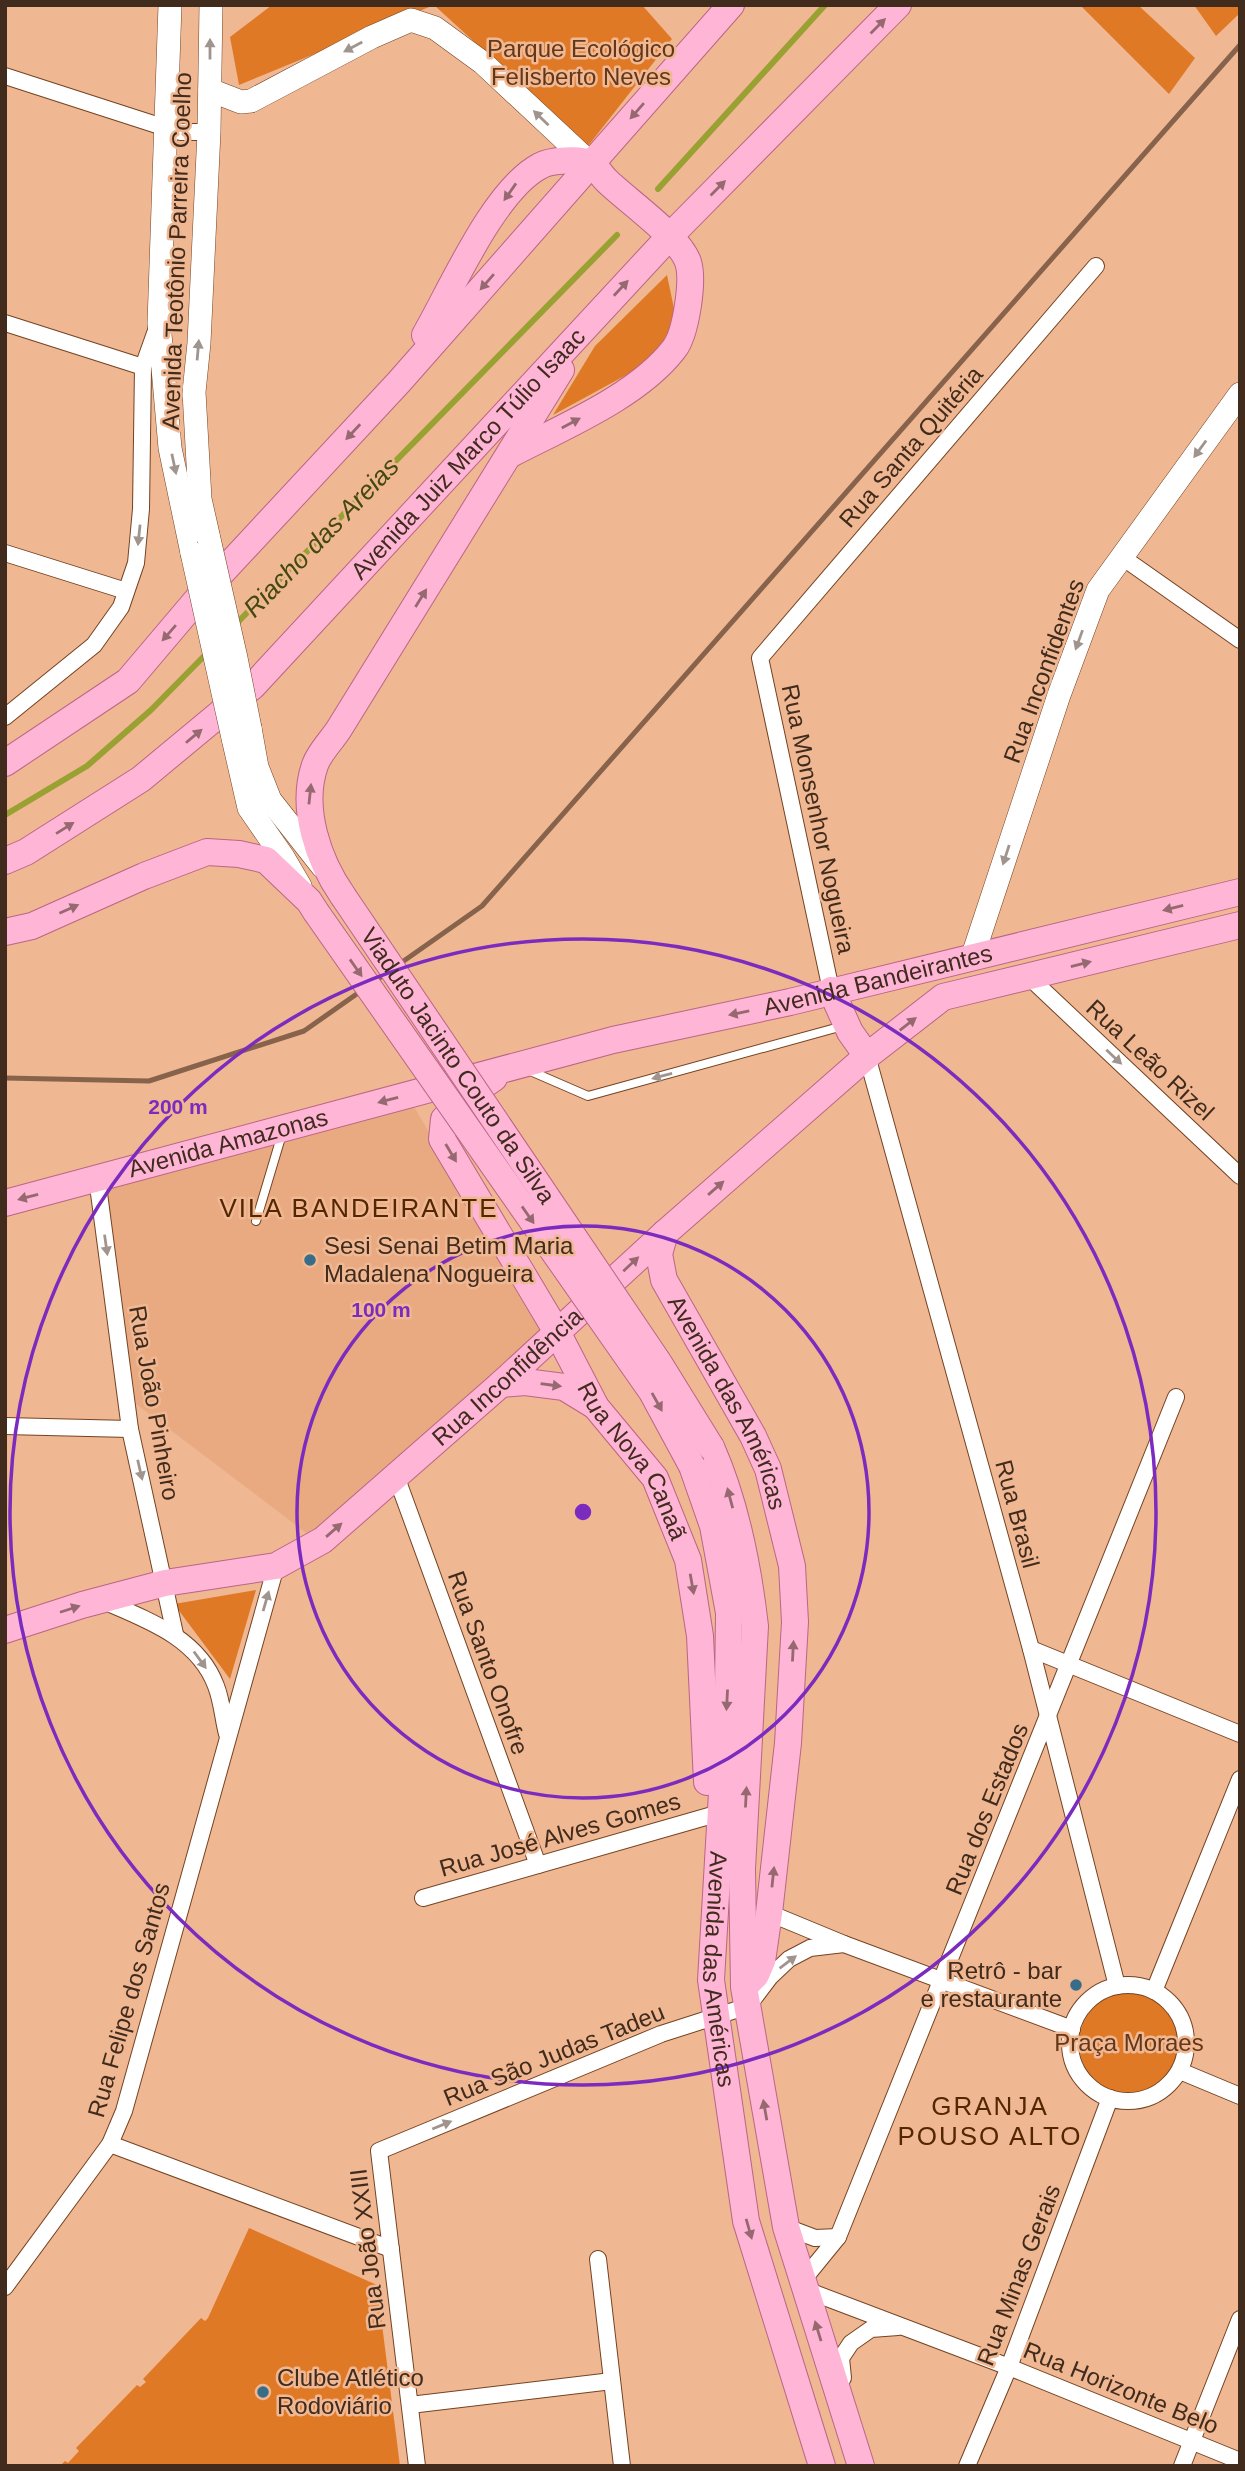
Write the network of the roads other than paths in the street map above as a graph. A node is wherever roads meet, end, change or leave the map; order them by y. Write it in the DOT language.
graph roads {
  1 [pos="170,5"];
  2 [pos="211,5"];
  3 [pos="898,5"];
  4 [pos="724,8"];
  5 [pos="5,76"];
  6 [pos="210,90"];
  7 [pos="166,128"];
  8 [pos="209,132"];
  9 [pos="599,172"];
  10 [pos="662,229"];
  11 [pos="1096,266"];
  12 [pos="591,321"];
  13 [pos="5,323"];
  14 [pos="159,323"];
  15 [pos="143,366"];
  16 [pos="400,382"];
  17 [pos="1240,394"];
  18 [pos="511,454"];
  19 [pos="201,546"];
  20 [pos="5,553"];
  21 [pos="1122,557"];
  22 [pos="126,591"];
  23 [pos="1240,640"];
  24 [pos="760,657"];
  25 [pos="5,717"];
  26 [pos="241,733"];
  27 [pos="9,757"];
  28 [pos="5,861"];
  29 [pos="339,889"];
  30 [pos="1240,892"];
  31 [pos="313,907"];
  32 [pos="1240,925"];
  33 [pos="5,932"];
  34 [pos="972,958"];
  35 [pos="1029,977"];
  36 [pos="831,990"];
  37 [pos="943,997"];
  38 [pos="846,1025"];
  39 [pos="867,1056"];
  40 [pos="511,1067"];
  41 [pos="452,1083"];
  42 [pos="284,1128"];
  43 [pos="1240,1176"];
  44 [pos="97,1178"];
  45 [pos="5,1203"];
  46 [pos="256,1221"];
  47 [pos="665,1233"];
  48 [pos="557,1332"];
  49 [pos="501,1384"];
  50 [pos="1176,1397"];
  51 [pos="596,1407"];
  52 [pos="5,1426"];
  53 [pos="130,1429"];
  54 [pos="711,1447"];
  55 [pos="692,1466"];
  56 [pos="396,1476"];
  57 [pos="276,1566"];
  58 [pos="165,1583"];
  59 [pos="101,1600"];
  60 [pos="5,1630"];
  61 [pos="175,1634"];
  62 [pos="1031,1649"];
  63 [pos="1066,1665"];
  64 [pos="1048,1717"];
  65 [pos="1240,1734"];
  66 [pos="227,1737"];
  67 [pos="1240,1779"];
  68 [pos="709,1816"];
  69 [pos="538,1864"];
  70 [pos="422,1898"];
  71 [pos="769,1913"];
  72 [pos="714,1921"];
  73 [pos="844,1944"];
  74 [pos="942,1980"];
  75 [pos="1117,1986"];
  76 [pos="1154,1991"];
  77 [pos="746,1996"];
  78 [pos="717,2016"];
  79 [pos="1072,2029"];
  80 [pos="1180,2071"];
  81 [pos="1240,2096"];
  82 [pos="1110,2098"];
  83 [pos="110,2144"];
  84 [pos="379,2151"];
  85 [pos="776,2174"];
  86 [pos="741,2182"];
  87 [pos="786,2227"];
  88 [pos="838,2237"];
  89 [pos="391,2249"];
  90 [pos="598,2259"];
  91 [pos="804,2285"];
  92 [pos="5,2287"];
  93 [pos="1240,2319"];
  94 [pos="907,2327"];
  95 [pos="1009,2367"];
  96 [pos="612,2381"];
  97 [pos="410,2405"];
  98 [pos="845,2414"];
  99 [pos="1191,2441"];
  100 [pos="1240,2461"];
  101 [pos="417,2466"];
  102 [pos="622,2466"];
  103 [pos="822,2466"];
  104 [pos="861,2466"];
  105 [pos="967,2466"];
  106 [pos="1182,2466"];
  1 -- 7 [label="main road, Avenida Teotônio Parreira Coelho"];
  6 -- 2 [label="main road, Avenida Teotônio Parreira Coelho, one-way"];
  10 -- 3 [label="main road, Avenida Juiz Marco Túlio Isaac, one-way"];
  4 -- 9 [label="main road, one-way"];
  5 -- 7 [label="street"];
  6 -- 8 [label="main road, Avenida Teotônio Parreira Coelho"];
  9 -- 6 [label="main road, one-way"];
  7 -- 8 [label="street"];
  7 -- 14 [label="main road, Avenida Teotônio Parreira Coelho"];
  19 -- 8 [label="main road, Avenida Teotônio Parreira Coelho, one-way"];
  9 -- 10 [label="main road"];
  9 -- 16 [label="main road, one-way"];
  9 -- 16 [label="main road, one-way"];
  12 -- 10 [label="main road, Avenida Juiz Marco Túlio Isaac, one-way"];
  18 -- 10 [label="main road, one-way"];
  11 -- 24 [label="street, Rua Santa Quitéria"];
  12 -- 18 [label="main road"];
  28 -- 12 [label="main road, Avenida Juiz Marco Túlio Isaac, one-way"];
  13 -- 15 [label="street"];
  14 -- 15 [label="street"];
  14 -- 19 [label="main road, Avenida Teotônio Parreira Coelho, one-way"];
  15 -- 22 [label="street, one-way"];
  16 -- 27 [label="main road, one-way"];
  17 -- 21 [label="main road, Rua Inconfidentes, one-way"];
  29 -- 18 [label="main road, one-way"];
  19 -- 26 [label="main road, bridge"];
  20 -- 22 [label="street"];
  21 -- 23 [label="street"];
  21 -- 34 [label="main road, Rua Inconfidentes, one-way"];
  22 -- 25 [label="street"];
  24 -- 36 [label="street, Rua Monsenhor Nogueira"];
  26 -- 29 [label="main road, Viaduto Jacinto Couto da Silva"];
  26 -- 31 [label="main road, Viaduto Jacinto Couto da Silva"];
  29 -- 54 [label="main road, Viaduto Jacinto Couto da Silva, bridge"];
  30 -- 34 [label="main road, Avenida Bandeirantes, one-way"];
  33 -- 31 [label="main road, one-way"];
  31 -- 55 [label="main road, Viaduto Jacinto Couto da Silva, one-way, bridge"];
  35 -- 32 [label="main road, Avenida Bandeirantes, one-way"];
  34 -- 36 [label="main road, Avenida Bandeirantes"];
  35 -- 37 [label="main road, Avenida Bandeirantes"];
  35 -- 43 [label="street, Rua Leão Rizel, one-way"];
  36 -- 38 [label="main road"];
  36 -- 40 [label="main road, Avenida Bandeirantes, one-way"];
  39 -- 37 [label="main road, Rua Inconfidência, one-way"];
  38 -- 39 [label="main road"];
  38 -- 40 [label="lane, Avenida Bandeirantes, one-way"];
  47 -- 39 [label="main road, Rua Inconfidência, one-way"];
  39 -- 62 [label="street, Rua Brasil"];
  40 -- 41 [label="main road, Avenida Bandeirantes"];
  40 -- 48 [label="main road, Rua Nova Canaã, one-way"];
  41 -- 42 [label="main road, Avenida Amazonas, one-way"];
  42 -- 44 [label="main road, Avenida Amazonas"];
  42 -- 46 [label="lane"];
  44 -- 45 [label="main road, Avenida Amazonas, one-way"];
  44 -- 53 [label="street, Rua João Pinheiro, one-way"];
  48 -- 47 [label="main road, Rua Inconfidência, one-way"];
  71 -- 47 [label="main road, Avenida das Américas, one-way"];
  48 -- 49 [label="main road, Rua Inconfidência"];
  48 -- 51 [label="main road, Rua Nova Canaã"];
  49 -- 51 [label="main road, one-way"];
  49 -- 56 [label="main road, Rua Inconfidência"];
  50 -- 63 [label="street, Rua dos Estados"];
  51 -- 68 [label="main road, Rua Nova Canaã, one-way"];
  52 -- 53 [label="street"];
  53 -- 58 [label="street, Rua João Pinheiro, one-way"];
  77 -- 54 [label="main road, Avenida das Américas, one-way"];
  55 -- 72 [label="main road, Avenida das Américas, one-way"];
  57 -- 56 [label="main road, Rua Inconfidência, one-way"];
  56 -- 69 [label="street, Rua Santo Onofre"];
  57 -- 58 [label="main road, Rua Inconfidência"];
  66 -- 57 [label="street, Rua Felipe dos Santos, one-way"];
  58 -- 59 [label="main road, Rua Inconfidência"];
  58 -- 61 [label="street, Rua João Pinheiro"];
  60 -- 59 [label="main road, Rua Inconfidência, one-way"];
  59 -- 61 [label="street, Rua Felipe dos Santos"];
  61 -- 66 [label="street, Rua Felipe dos Santos, one-way"];
  62 -- 63 [label="street"];
  62 -- 64 [label="street, Rua Brasil"];
  63 -- 64 [label="street, Rua dos Estados"];
  63 -- 65 [label="street"];
  64 -- 74 [label="street, Rua dos Estados"];
  64 -- 75 [label="street, Rua Brasil"];
  66 -- 83 [label="street, Rua Felipe dos Santos"];
  67 -- 76 [label="street"];
  68 -- 69 [label="street, Rua José Alves Gomes"];
  68 -- 72 [label="main road, Rua Nova Canaã"];
  69 -- 70 [label="street, Rua José Alves Gomes"];
  71 -- 73 [label="street"];
  71 -- 77 [label="main road, Avenida das Américas"];
  72 -- 78 [label="main road, Avenida das Américas"];
  73 -- 74 [label="street"];
  77 -- 73 [label="street, one-way"];
  74 -- 79 [label="street"];
  74 -- 88 [label="street, Rua dos Estados"];
  75 -- 76 [label="street"];
  75 -- 79 [label="street"];
  76 -- 80 [label="street"];
  77 -- 78 [label="street, Rua São Judas Tadeu"];
  85 -- 77 [label="main road, Avenida das Américas, one-way"];
  84 -- 78 [label="street, Rua São Judas Tadeu, one-way"];
  78 -- 86 [label="main road, Avenida das Américas"];
  79 -- 82 [label="street"];
  80 -- 81 [label="street"];
  80 -- 82 [label="street"];
  82 -- 95 [label="street, Rua Minas Gerais"];
  83 -- 89 [label="street"];
  83 -- 92 [label="street, Rua Felipe dos Santos"];
  84 -- 89 [label="street, Rua João XXIII"];
  85 -- 86 [label="main road"];
  85 -- 87 [label="main road, Avenida das Américas"];
  86 -- 103 [label="main road, Avenida das Américas, one-way"];
  87 -- 88 [label="street"];
  87 -- 91 [label="main road, Avenida das Américas"];
  88 -- 91 [label="street, Rua dos Estados"];
  89 -- 97 [label="street, Rua João XXIII"];
  90 -- 96 [label="street"];
  91 -- 94 [label="street, Rua Horizonte Belo"];
  98 -- 91 [label="main road, Avenida das Américas, one-way"];
  93 -- 99 [label="street"];
  94 -- 95 [label="street, Rua Horizonte Belo"];
  94 -- 98 [label="street, Rua Horizonte Belo"];
  95 -- 99 [label="street, Rua Horizonte Belo"];
  95 -- 105 [label="street, Rua Minas Gerais"];
  96 -- 97 [label="street"];
  96 -- 102 [label="street"];
  97 -- 101 [label="street, Rua João XXIII"];
  98 -- 104 [label="main road, Avenida das Américas"];
  99 -- 100 [label="street, Rua Horizonte Belo"];
  99 -- 106 [label="street"];
}
